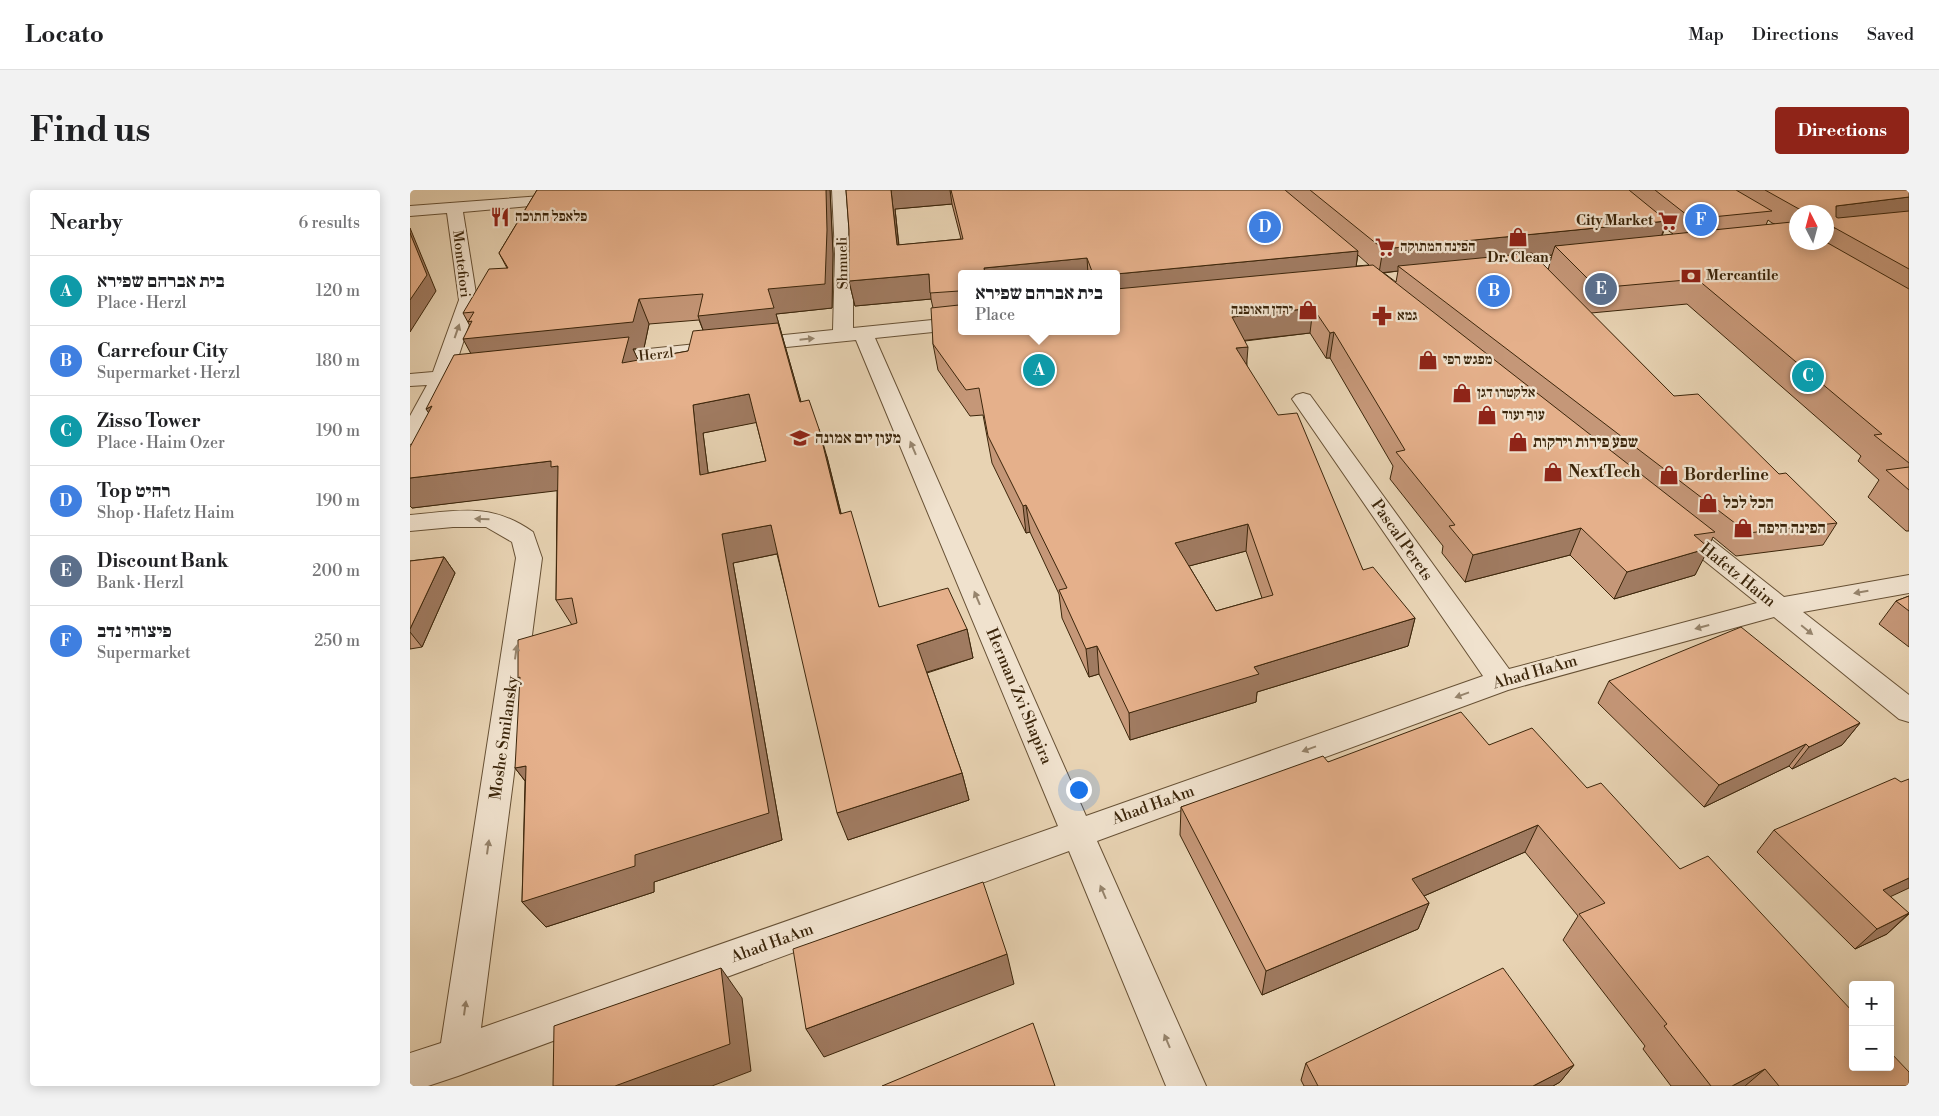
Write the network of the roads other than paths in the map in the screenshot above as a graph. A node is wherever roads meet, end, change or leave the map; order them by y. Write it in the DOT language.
graph roads {
  1 [pos="506,190"];
  2 [pos="840,190"];
  3 [pos="410,196"];
  4 [pos="582,198"];
  5 [pos="454,207"];
  6 [pos="410,211"];
  7 [pos="1607,257"];
  8 [pos="1492,269"];
  9 [pos="958,323"];
  10 [pos="853,334"];
  11 [pos="578,362"];
  12 [pos="500,371"];
  13 [pos="441,377"];
  14 [pos="410,380"];
  15 [pos="1303,399"];
  16 [pos="410,437"];
  17 [pos="1662,513"];
  18 [pos="410,523"];
  19 [pos="1909,584"];
  20 [pos="1778,607"];
  21 [pos="1502,681"];
  22 [pos="1909,711"];
  23 [pos="1077,832"];
  24 [pos="458,1056"];
  25 [pos="410,1073"];
  26 [pos="1186,1086"];
  1 -- 3 [label="street"];
  2 -- 10 [label="street, Shmueli"];
  4 -- 5 [label="street"];
  5 -- 6 [label="street"];
  13 -- 5 [label="street, Montefiori, one-way"];
  7 -- 8 [label="street"];
  9 -- 10 [label="street, Herzl"];
  11 -- 10 [label="street, Herzl, one-way"];
  23 -- 10 [label="street, Herman Zvi Shapira, one-way"];
  12 -- 13 [label="street"];
  13 -- 14 [label="street"];
  13 -- 16 [label="street, Montefiori"];
  15 -- 21 [label="street, Pascal Perets"];
  17 -- 20 [label="street, Hafetz Haim"];
  24 -- 18 [label="street, Moshe Smilansky, one-way"];
  19 -- 20 [label="street, Ahad HaAm, one-way"];
  20 -- 21 [label="street, Ahad HaAm, one-way"];
  20 -- 22 [label="street, Hafetz Haim, one-way"];
  21 -- 23 [label="street, Ahad HaAm, one-way"];
  23 -- 24 [label="street, Ahad HaAm"];
  26 -- 23 [label="street, Herman Zvi Shapira, one-way"];
  24 -- 25 [label="street, Ahad HaAm"];
}
